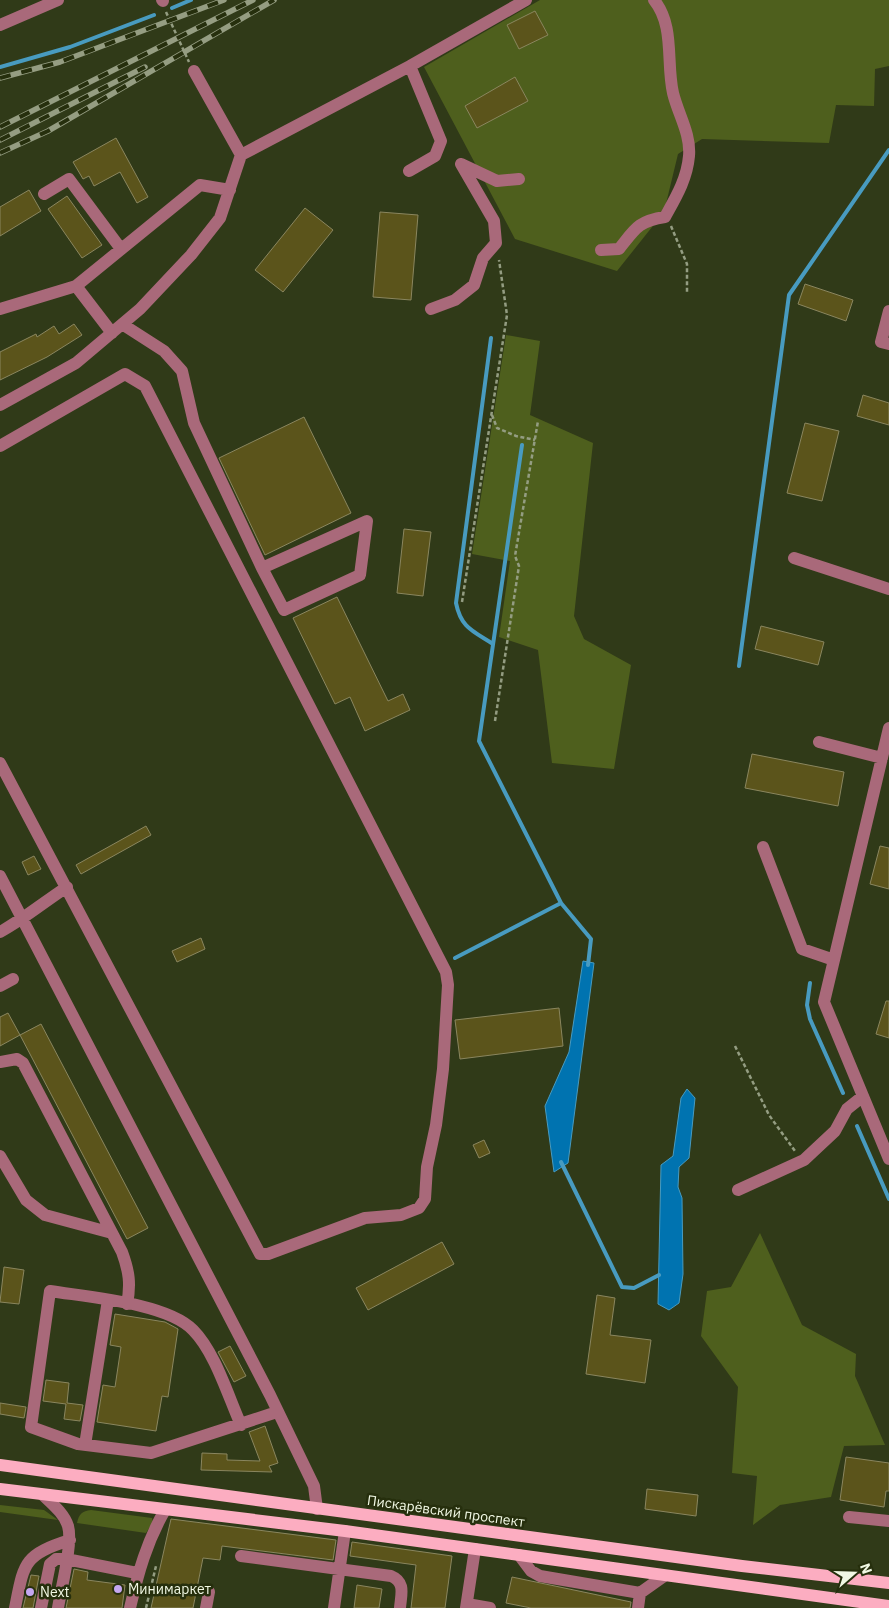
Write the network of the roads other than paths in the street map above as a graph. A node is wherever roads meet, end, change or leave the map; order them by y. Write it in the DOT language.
graph roads {
  1 [pos="58,0"];
  2 [pos="526,0"];
  3 [pos="654,0"];
  4 [pos="0,25"];
  5 [pos="410,66"];
  6 [pos="194,71"];
  7 [pos="241,155"];
  8 [pos="409,171"];
  9 [pos="519,180"];
  10 [pos="230,190"];
  11 [pos="44,194"];
  12 [pos="121,249"];
  13 [pos="601,250"];
  14 [pos="76,286"];
  15 [pos="0,309"];
  16 [pos="431,309"];
  17 [pos="889,311"];
  18 [pos="122,324"];
  19 [pos="112,333"];
  20 [pos="889,344"];
  21 [pos="0,405"];
  22 [pos="0,446"];
  23 [pos="794,558"];
  24 [pos="262,568"];
  25 [pos="889,589"];
  26 [pos="889,728"];
  27 [pos="819,742"];
  28 [pos="882,758"];
  29 [pos="0,763"];
  30 [pos="763,847"];
  31 [pos="0,876"];
  32 [pos="67,887"];
  33 [pos="23,920"];
  34 [pos="0,932"];
  35 [pos="834,960"];
  36 [pos="13,979"];
  37 [pos="0,986"];
  38 [pos="0,1062"];
  39 [pos="862,1098"];
  40 [pos="0,1156"];
  41 [pos="889,1159"];
  42 [pos="738,1190"];
  43 [pos="112,1233"];
  44 [pos="108,1300"];
  45 [pos="127,1304"];
  46 [pos="277,1412"];
  47 [pos="241,1425"];
  48 [pos="86,1445"];
  49 [pos="0,1465"];
  50 [pos="0,1489"];
  51 [pos="43,1495"];
  52 [pos="317,1509"];
  53 [pos="165,1510"];
  54 [pos="849,1516"];
  55 [pos="889,1521"];
  56 [pos="346,1531"];
  57 [pos="70,1540"];
  58 [pos="475,1549"];
  59 [pos="520,1555"];
  60 [pos="241,1556"];
  61 [pos="66,1559"];
  62 [pos="340,1569"];
  63 [pos="138,1573"];
  64 [pos="664,1576"];
  65 [pos="889,1583"];
  66 [pos="209,1592"];
  67 [pos="640,1593"];
  68 [pos="466,1606"];
  69 [pos="889,1606"];
  70 [pos="15,1608"];
  71 [pos="42,1608"];
  72 [pos="58,1608"];
  73 [pos="130,1608"];
  74 [pos="206,1608"];
  75 [pos="334,1608"];
  76 [pos="400,1608"];
  77 [pos="490,1608"];
  78 [pos="638,1608"];
  1 -- 4 [label="street"];
  2 -- 5 [label="street"];
  3 -- 13 [label="street"];
  5 -- 7 [label="street"];
  5 -- 8 [label="street"];
  6 -- 7 [label="street"];
  7 -- 10 [label="street"];
  9 -- 16 [label="street"];
  10 -- 12 [label="street"];
  10 -- 18 [label="street"];
  11 -- 12 [label="street"];
  12 -- 14 [label="street"];
  14 -- 15 [label="street"];
  14 -- 19 [label="street"];
  17 -- 20 [label="street"];
  18 -- 19 [label="street"];
  18 -- 24 [label="street"];
  19 -- 21 [label="street"];
  22 -- 32 [label="street"];
  23 -- 25 [label="street"];
  24 -- 24 [label="street"];
  26 -- 28 [label="street"];
  27 -- 28 [label="street"];
  28 -- 35 [label="street"];
  29 -- 32 [label="street"];
  30 -- 35 [label="street"];
  31 -- 33 [label="street"];
  32 -- 33 [label="street"];
  33 -- 34 [label="street"];
  33 -- 46 [label="street"];
  35 -- 39 [label="street"];
  36 -- 37 [label="street"];
  38 -- 43 [label="street"];
  39 -- 41 [label="street"];
  39 -- 42 [label="street"];
  40 -- 43 [label="street"];
  43 -- 45 [label="street"];
  44 -- 45 [label="street"];
  44 -- 48 [label="street"];
  44 -- 48 [label="street"];
  45 -- 47 [label="street"];
  46 -- 47 [label="street"];
  46 -- 52 [label="street"];
  47 -- 48 [label="street"];
  49 -- 52 [label="main road, Пискарёвский проспект"];
  50 -- 51 [label="main road"];
  51 -- 53 [label="main road"];
  51 -- 57 [label="street"];
  52 -- 65 [label="main road, Пискарёвский проспект"];
  53 -- 56 [label="main road"];
  53 -- 63 [label="street"];
  54 -- 55 [label="street"];
  56 -- 58 [label="main road"];
  56 -- 62 [label="street"];
  57 -- 61 [label="street"];
  57 -- 70 [label="street"];
  58 -- 59 [label="main road"];
  58 -- 68 [label="street"];
  59 -- 64 [label="main road"];
  59 -- 67 [label="street"];
  60 -- 62 [label="street"];
  61 -- 63 [label="street"];
  61 -- 71 [label="street"];
  61 -- 72 [label="street"];
  62 -- 75 [label="street"];
  62 -- 76 [label="street"];
  63 -- 73 [label="street"];
  64 -- 67 [label="street"];
  64 -- 69 [label="main road"];
  66 -- 74 [label="street"];
  67 -- 78 [label="street"];
  68 -- 77 [label="street"];
}
